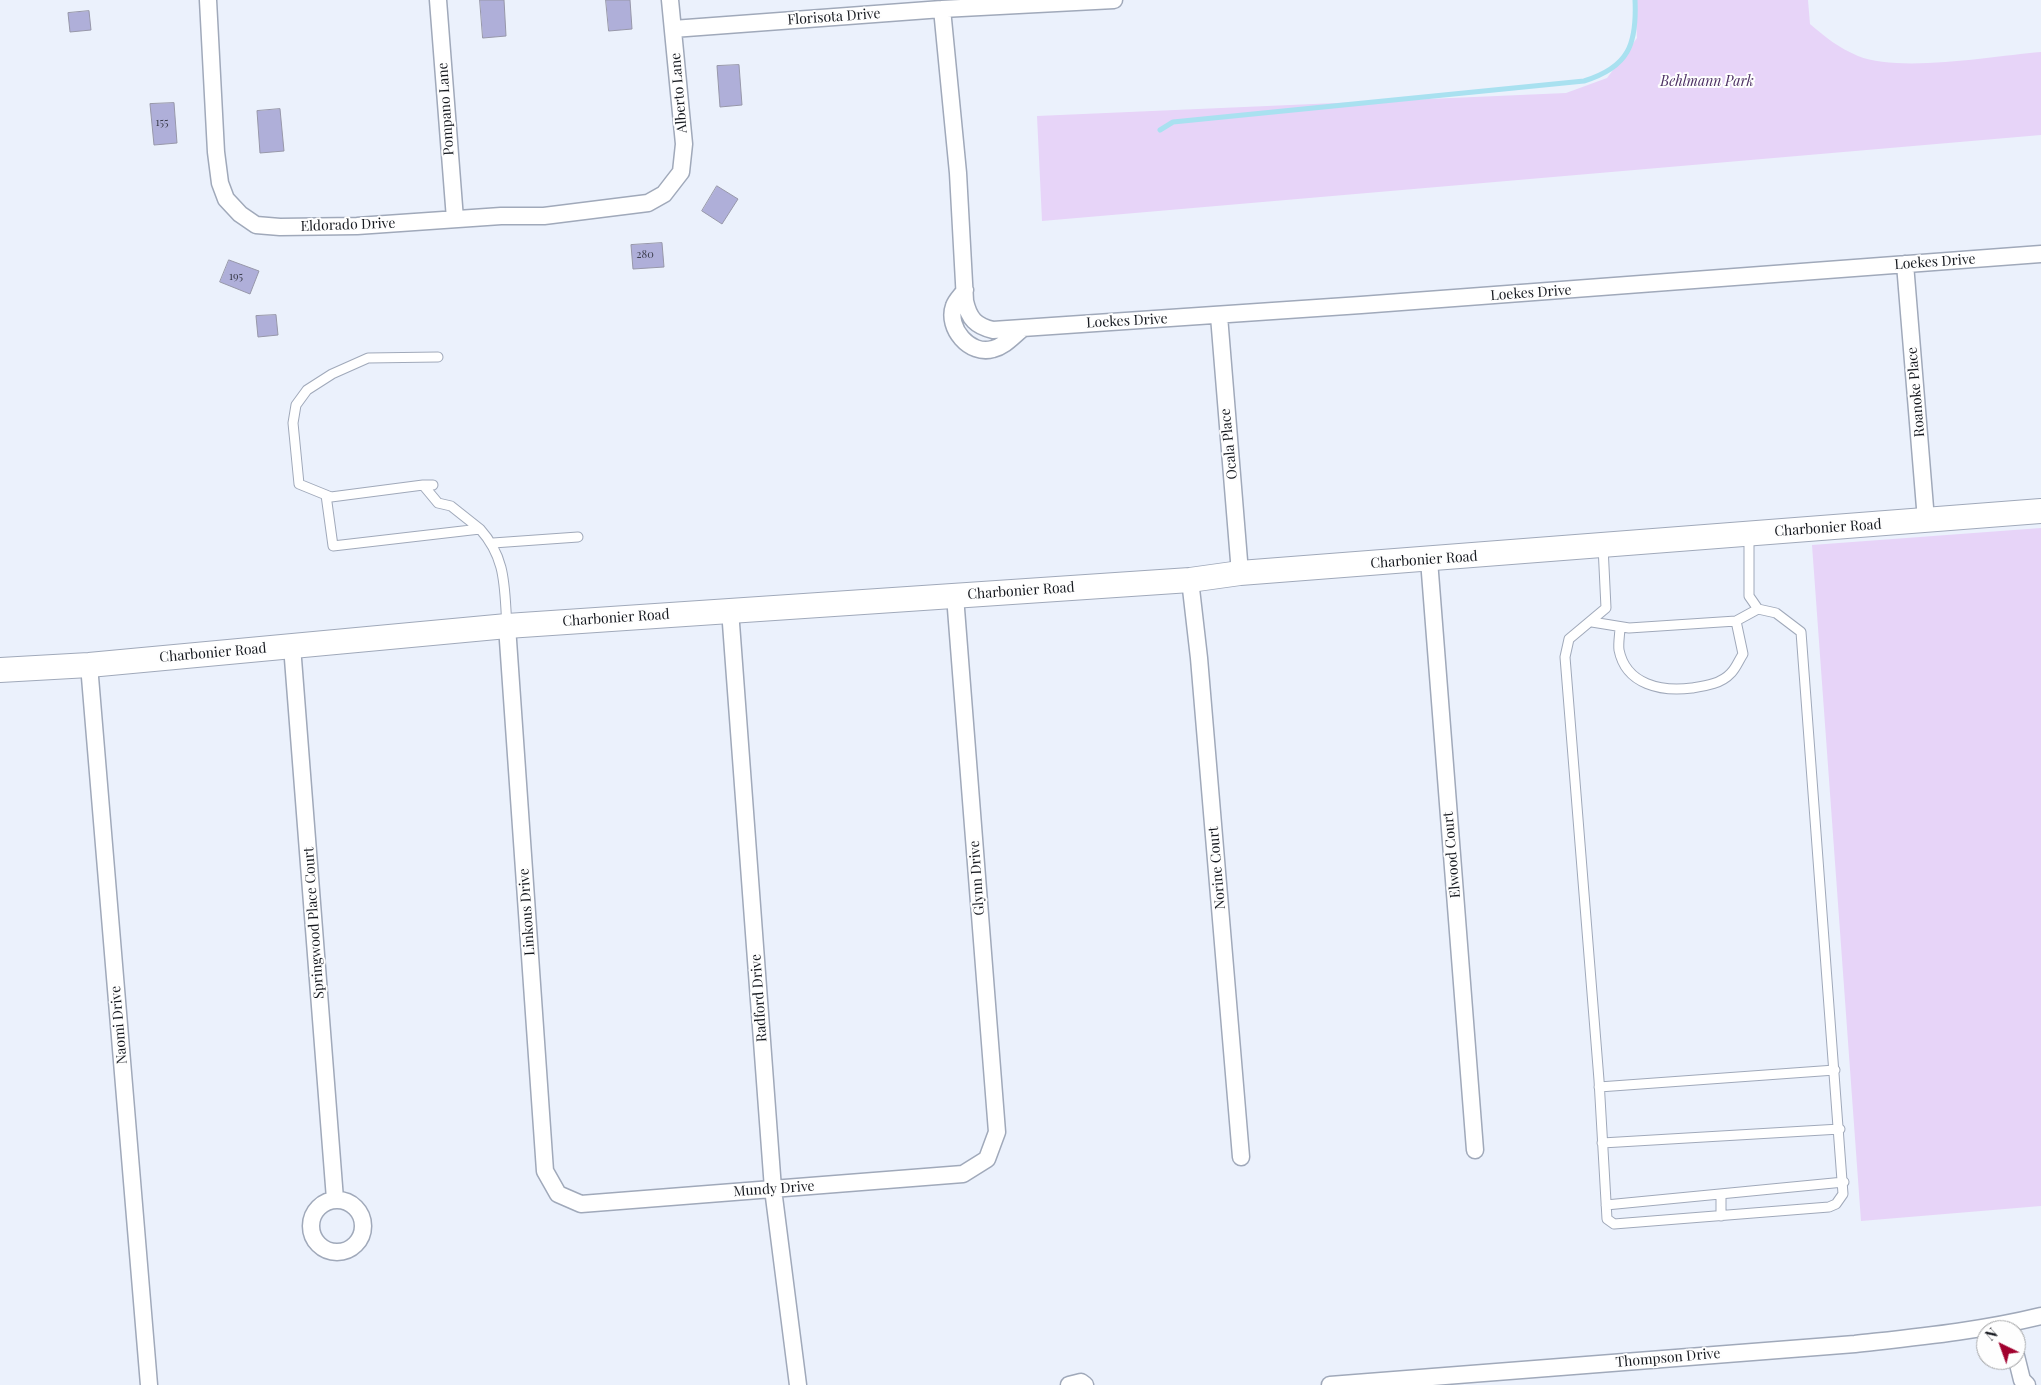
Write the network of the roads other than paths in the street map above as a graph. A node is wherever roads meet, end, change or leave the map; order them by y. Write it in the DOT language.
graph roads {
  1 [pos="208,0"];
  2 [pos="438,0"];
  3 [pos="670,0"];
  4 [pos="1114,0"];
  5 [pos="942,9"];
  6 [pos="673,29"];
  7 [pos="673,184"];
  8 [pos="455,219"];
  9 [pos="2041,254"];
  10 [pos="1905,264"];
  11 [pos="1219,316"];
  12 [pos="438,357"];
  13 [pos="423,485"];
  14 [pos="433,485"];
  15 [pos="326,495"];
  16 [pos="444,495"];
  17 [pos="451,506"];
  18 [pos="2041,511"];
  19 [pos="1926,520"];
  20 [pos="480,529"];
  21 [pos="1748,534"];
  22 [pos="578,537"];
  23 [pos="493,543"];
  24 [pos="1602,546"];
  25 [pos="1429,560"];
  26 [pos="1240,573"];
  27 [pos="1190,580"];
  28 [pos="956,596"];
  29 [pos="1758,609"];
  30 [pos="730,610"];
  31 [pos="1736,620"];
  32 [pos="1592,622"];
  33 [pos="507,626"];
  34 [pos="1620,627"];
  35 [pos="292,646"];
  36 [pos="89,665"];
  37 [pos="0,670"];
  38 [pos="1835,1070"];
  39 [pos="1599,1087"];
  40 [pos="1840,1129"];
  41 [pos="1602,1143"];
  42 [pos="1475,1150"];
  43 [pos="1241,1157"];
  44 [pos="987,1159"];
  45 [pos="1844,1182"];
  46 [pos="773,1189"];
  47 [pos="558,1194"];
  48 [pos="1721,1194"];
  49 [pos="335,1199"];
  50 [pos="1606,1205"];
  51 [pos="1721,1216"];
  52 [pos="2041,1316"];
  53 [pos="2026,1321"];
  54 [pos="1976,1331"];
  55 [pos="2020,1370"];
  56 [pos="149,1385"];
  57 [pos="798,1385"];
  58 [pos="1069,1385"];
  59 [pos="1085,1385"];
  60 [pos="1330,1385"];
  61 [pos="2027,1385"];
  1 -- 8 [label="street, Eldorado Drive"];
  2 -- 8 [label="street, Pompano Lane"];
  3 -- 6 [label="street, Alberto Lane"];
  4 -- 5 [label="street, Florisota Drive"];
  5 -- 6 [label="street, Florisota Drive"];
  5 -- 11 [label="street, Loekes Drive"];
  6 -- 7 [label="street, Alberto Lane"];
  7 -- 8 [label="street, Eldorado Drive"];
  9 -- 10 [label="street, Loekes Drive"];
  10 -- 11 [label="street, Loekes Drive"];
  10 -- 19 [label="street, Roanoke Place"];
  11 -- 26 [label="street, Ocala Place"];
  12 -- 15 [label="lane"];
  13 -- 14 [label="lane"];
  13 -- 15 [label="lane"];
  13 -- 17 [label="lane"];
  15 -- 20 [label="lane"];
  16 -- 17 [label="lane"];
  17 -- 20 [label="lane"];
  18 -- 19 [label="main road, Charbonier Road"];
  19 -- 21 [label="main road, Charbonier Road"];
  20 -- 23 [label="lane"];
  21 -- 24 [label="main road, Charbonier Road"];
  21 -- 29 [label="lane"];
  22 -- 23 [label="lane"];
  23 -- 33 [label="lane"];
  24 -- 25 [label="main road, Charbonier Road"];
  24 -- 32 [label="lane"];
  25 -- 26 [label="main road, Charbonier Road"];
  25 -- 42 [label="street, Elwood Court"];
  26 -- 27 [label="main road, Charbonier Road"];
  27 -- 28 [label="main road, Charbonier Road"];
  27 -- 43 [label="street, Norine Court"];
  28 -- 30 [label="main road, Charbonier Road"];
  28 -- 44 [label="street, Glynn Drive"];
  29 -- 31 [label="lane"];
  29 -- 38 [label="lane"];
  30 -- 33 [label="main road, Charbonier Road"];
  30 -- 46 [label="street, Radford Drive"];
  31 -- 34 [label="lane"];
  31 -- 34 [label="lane"];
  32 -- 34 [label="lane"];
  32 -- 39 [label="lane"];
  33 -- 35 [label="main road, Charbonier Road"];
  33 -- 47 [label="street, Linkous Drive"];
  35 -- 36 [label="main road, Charbonier Road"];
  35 -- 49 [label="street, Springwood Place Court"];
  36 -- 37 [label="main road, Charbonier Road"];
  36 -- 56 [label="street, Naomi Drive"];
  38 -- 39 [label="lane"];
  38 -- 40 [label="lane"];
  39 -- 41 [label="lane"];
  40 -- 41 [label="lane"];
  40 -- 45 [label="lane"];
  41 -- 50 [label="lane"];
  44 -- 46 [label="street, Mundy Drive"];
  45 -- 48 [label="lane"];
  45 -- 51 [label="lane"];
  46 -- 47 [label="street, Mundy Drive"];
  46 -- 57 [label="street, Radford Drive"];
  48 -- 50 [label="lane"];
  48 -- 51 [label="lane"];
  50 -- 51 [label="lane"];
  52 -- 53 [label="street, Thompson Drive"];
  54 -- 60 [label="street, Thompson Drive"];
  55 -- 61 [label="street"];
  58 -- 59 [label="street"];
}
